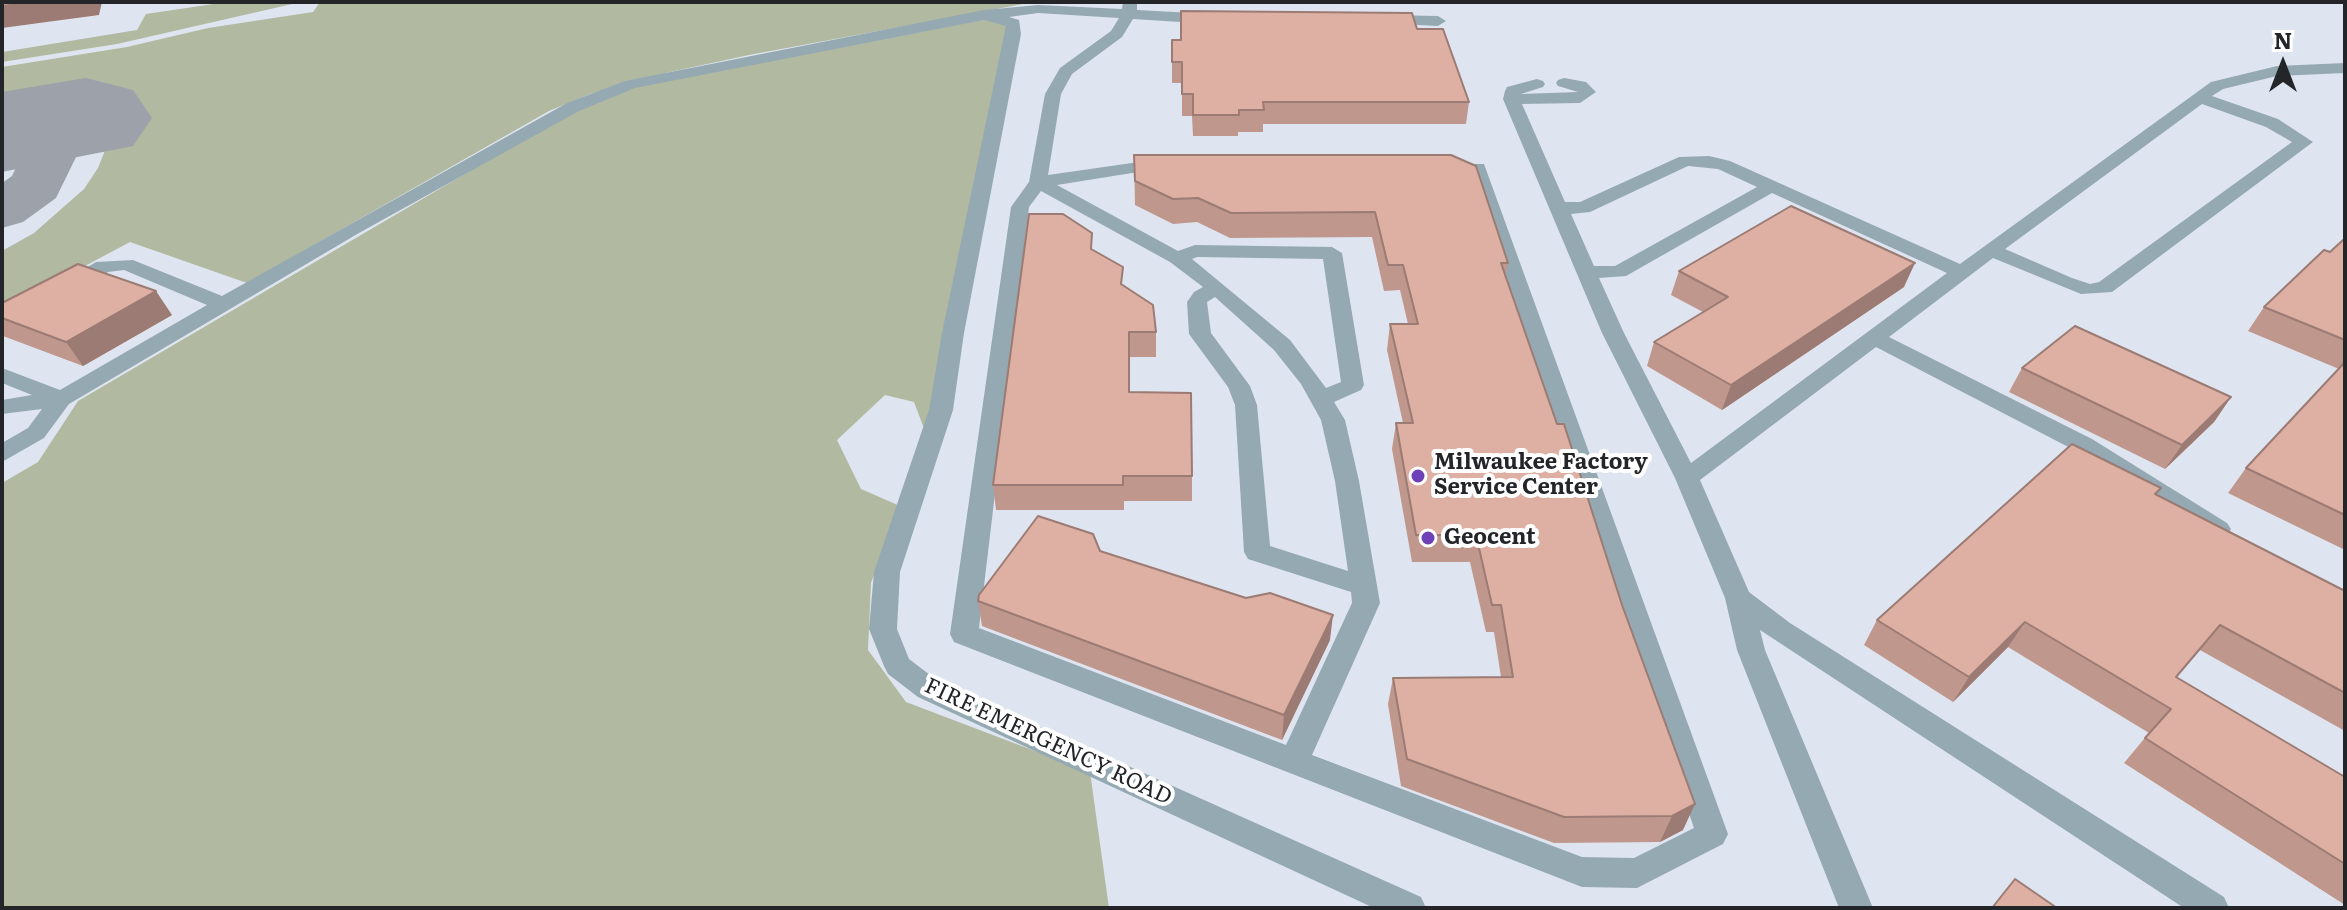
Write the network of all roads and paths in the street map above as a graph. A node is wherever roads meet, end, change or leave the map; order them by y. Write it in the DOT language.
graph roads {
  1 [pos="1130,8"];
  2 [pos="1038,9"];
  3 [pos="984,15"];
  4 [pos="1221,19"];
  5 [pos="1370,20"];
  6 [pos="1438,21"];
  7 [pos="1014,23"];
  8 [pos="2345,68"];
  9 [pos="1564,83"];
  10 [pos="1537,84"];
  11 [pos="2201,98"];
  12 [pos="1511,99"];
  13 [pos="1038,182"];
  14 [pos="1771,186"];
  15 [pos="1558,208"];
  16 [pos="1991,250"];
  17 [pos="1177,258"];
  18 [pos="1586,272"];
  19 [pos="1961,272"];
  20 [pos="1217,288"];
  21 [pos="52,292"];
  22 [pos="224,304"];
  23 [pos="1874,338"];
  24 [pos="2,375"];
  25 [pos="61,399"];
  26 [pos="1321,399"];
  27 [pos="5,408"];
  28 [pos="2,454"];
  29 [pos="1687,478"];
  30 [pos="2235,537"];
  31 [pos="1364,586"];
  32 [pos="1738,598"];
  33 [pos="1294,761"];
  34 [pos="1409,908"];
  35 [pos="1856,908"];
  36 [pos="2212,908"];
  1 -- 2 [label="street"];
  1 -- 4 [label="street"];
  1 -- 13 [label="street"];
  2 -- 3 [label="street"];
  2 -- 7 [label="street"];
  3 -- 7 [label="street"];
  3 -- 22 [label="street"];
  5 -- 6 [label="street"];
  7 -- 34 [label="street, FIRE EMERGENCY ROAD"];
  8 -- 11 [label="street"];
  9 -- 12 [label="street"];
  10 -- 12 [label="street"];
  11 -- 16 [label="street"];
  11 -- 16 [label="street"];
  12 -- 15 [label="street"];
  13 -- 17 [label="street"];
  13 -- 33 [label="street"];
  13 -- 33 [label="street"];
  14 -- 15 [label="street"];
  14 -- 18 [label="street"];
  14 -- 19 [label="street"];
  15 -- 18 [label="street"];
  16 -- 19 [label="street"];
  17 -- 20 [label="street"];
  17 -- 26 [label="street"];
  18 -- 29 [label="street"];
  19 -- 23 [label="street"];
  20 -- 26 [label="street"];
  20 -- 31 [label="street"];
  21 -- 22 [label="street"];
  22 -- 25 [label="street"];
  23 -- 29 [label="street"];
  23 -- 30 [label="street"];
  24 -- 25 [label="street"];
  25 -- 27 [label="street"];
  25 -- 28 [label="street"];
  26 -- 31 [label="street"];
  29 -- 32 [label="street"];
  31 -- 33 [label="street"];
  32 -- 35 [label="street"];
  32 -- 36 [label="street"];
}
